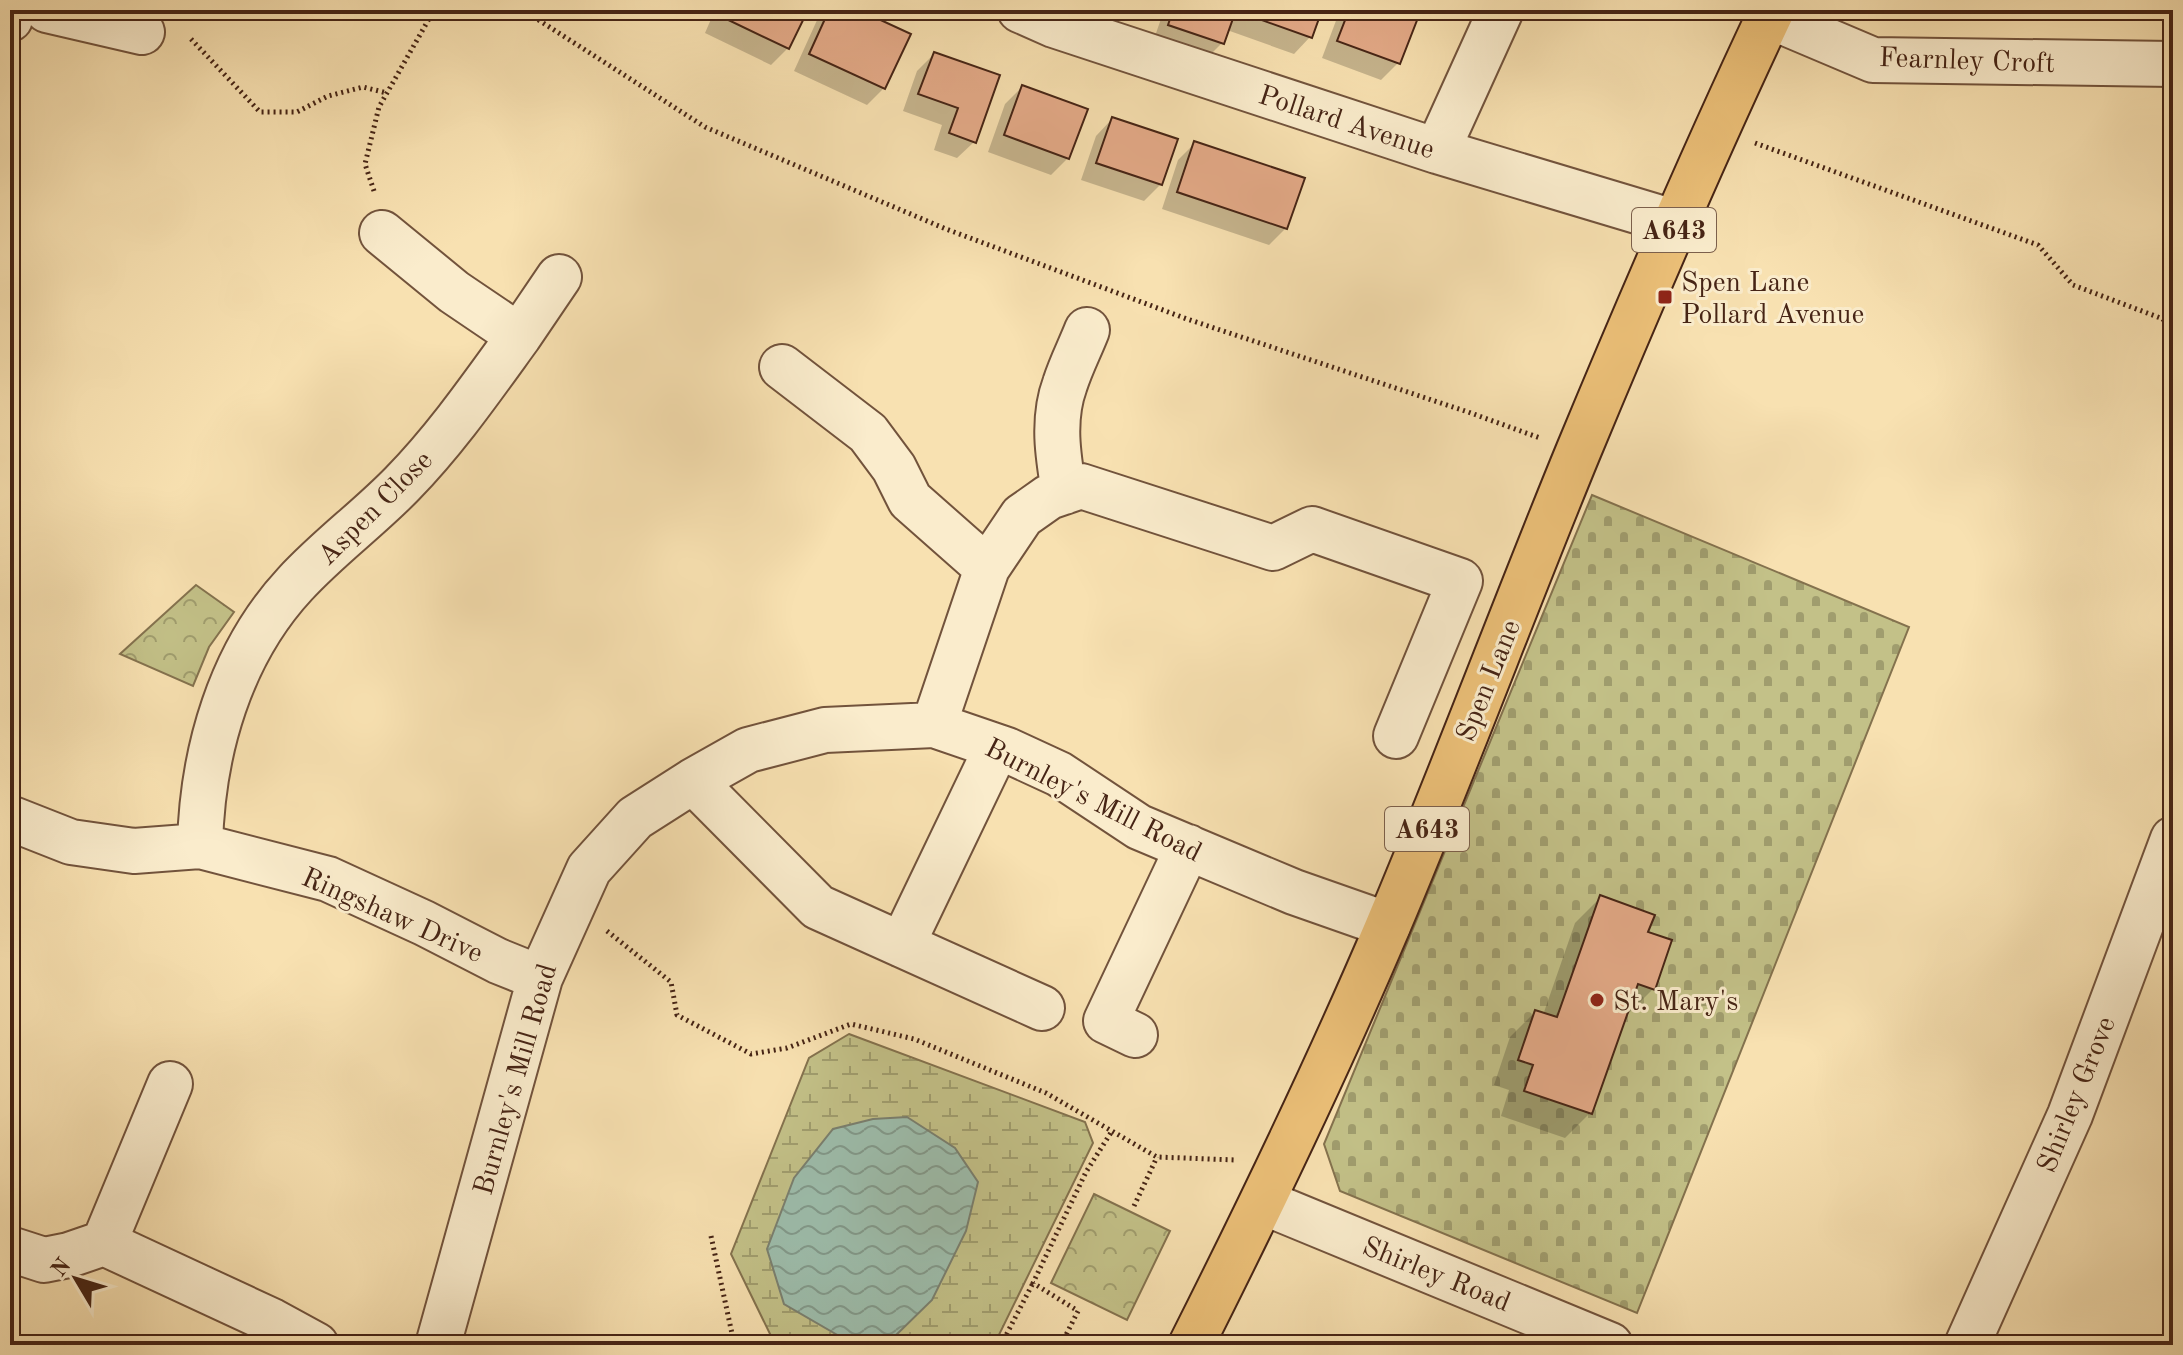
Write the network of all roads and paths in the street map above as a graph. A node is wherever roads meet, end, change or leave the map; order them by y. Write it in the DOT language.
graph roads {
  1 [pos="12,10"];
  2 [pos="47,10"];
  3 [pos="434,10"];
  4 [pos="523,10"];
  5 [pos="1020,10"];
  6 [pos="1501,10"];
  7 [pos="1770,13"];
  8 [pos="10,19"];
  9 [pos="142,32"];
  10 [pos="191,39"];
  11 [pos="2173,64"];
  12 [pos="387,93"];
  13 [pos="1718,130"];
  14 [pos="1437,151"];
  15 [pos="379,214"];
  16 [pos="1677,223"];
  17 [pos="559,277"];
  18 [pos="1087,330"];
  19 [pos="519,336"];
  20 [pos="2173,337"];
  21 [pos="782,367"];
  22 [pos="1579,451"];
  23 [pos="1064,492"];
  24 [pos="987,568"];
  25 [pos="934,725"];
  26 [pos="1396,736"];
  27 [pos="997,747"];
  28 [pos="693,781"];
  29 [pos="10,818"];
  30 [pos="2173,839"];
  31 [pos="200,846"];
  32 [pos="1188,847"];
  33 [pos="573,904"];
  34 [pos="1388,925"];
  35 [pos="902,945"];
  36 [pos="540,978"];
  37 [pos="1042,1008"];
  38 [pos="1135,1035"];
  39 [pos="170,1084"];
  40 [pos="1112,1131"];
  41 [pos="1157,1157"];
  42 [pos="1281,1162"];
  43 [pos="1263,1202"];
  44 [pos="1134,1206"];
  45 [pos="711,1236"];
  46 [pos="104,1243"];
  47 [pos="10,1249"];
  48 [pos="1033,1283"];
  49 [pos="735,1344"];
  50 [pos="316,1345"];
  51 [pos="438,1345"];
  52 [pos="1001,1345"];
  53 [pos="1061,1345"];
  54 [pos="1191,1345"];
  55 [pos="1610,1345"];
  56 [pos="1967,1345"];
  1 -- 8 [label="street"];
  2 -- 9 [label="street"];
  3 -- 12 [label="path"];
  4 -- 22 [label="path"];
  5 -- 14 [label="street, Pollard Avenue"];
  6 -- 14 [label="street"];
  7 -- 11 [label="street, Fearnley Croft"];
  7 -- 13 [label="main road, Spen Lane / A643"];
  10 -- 12 [label="path"];
  12 -- 15 [label="path"];
  13 -- 16 [label="main road, Spen Lane / A643"];
  13 -- 20 [label="path"];
  14 -- 16 [label="street, Pollard Avenue"];
  15 -- 19 [label="street"];
  16 -- 22 [label="main road, Spen Lane / A643"];
  17 -- 19 [label="street, Aspen Close"];
  18 -- 23 [label="street"];
  19 -- 31 [label="street, Aspen Close"];
  21 -- 24 [label="street"];
  22 -- 34 [label="main road, Spen Lane / A643"];
  23 -- 24 [label="street"];
  23 -- 26 [label="street"];
  24 -- 25 [label="street"];
  25 -- 27 [label="street, Burnley's Mill Road"];
  25 -- 28 [label="street, Burnley's Mill Road"];
  27 -- 32 [label="street, Burnley's Mill Road"];
  27 -- 35 [label="street"];
  28 -- 33 [label="street, Burnley's Mill Road"];
  28 -- 35 [label="street"];
  29 -- 31 [label="street, Ringshaw Drive"];
  30 -- 56 [label="street, Shirley Grove"];
  31 -- 36 [label="street, Ringshaw Drive"];
  32 -- 34 [label="street, Burnley's Mill Road"];
  32 -- 38 [label="street"];
  33 -- 36 [label="street, Burnley's Mill Road"];
  33 -- 40 [label="path"];
  34 -- 42 [label="main road, Spen Lane / A643"];
  35 -- 37 [label="street"];
  36 -- 51 [label="street, Burnley's Mill Road"];
  39 -- 46 [label="street"];
  40 -- 41 [label="path"];
  40 -- 48 [label="path"];
  41 -- 42 [label="path"];
  41 -- 44 [label="path"];
  42 -- 43 [label="main road, Spen Lane / A643"];
  43 -- 54 [label="main road, Spen Lane / A643"];
  43 -- 55 [label="street, Shirley Road"];
  45 -- 49 [label="path"];
  46 -- 47 [label="street"];
  46 -- 50 [label="street"];
  48 -- 52 [label="path"];
  48 -- 53 [label="path"];
}
